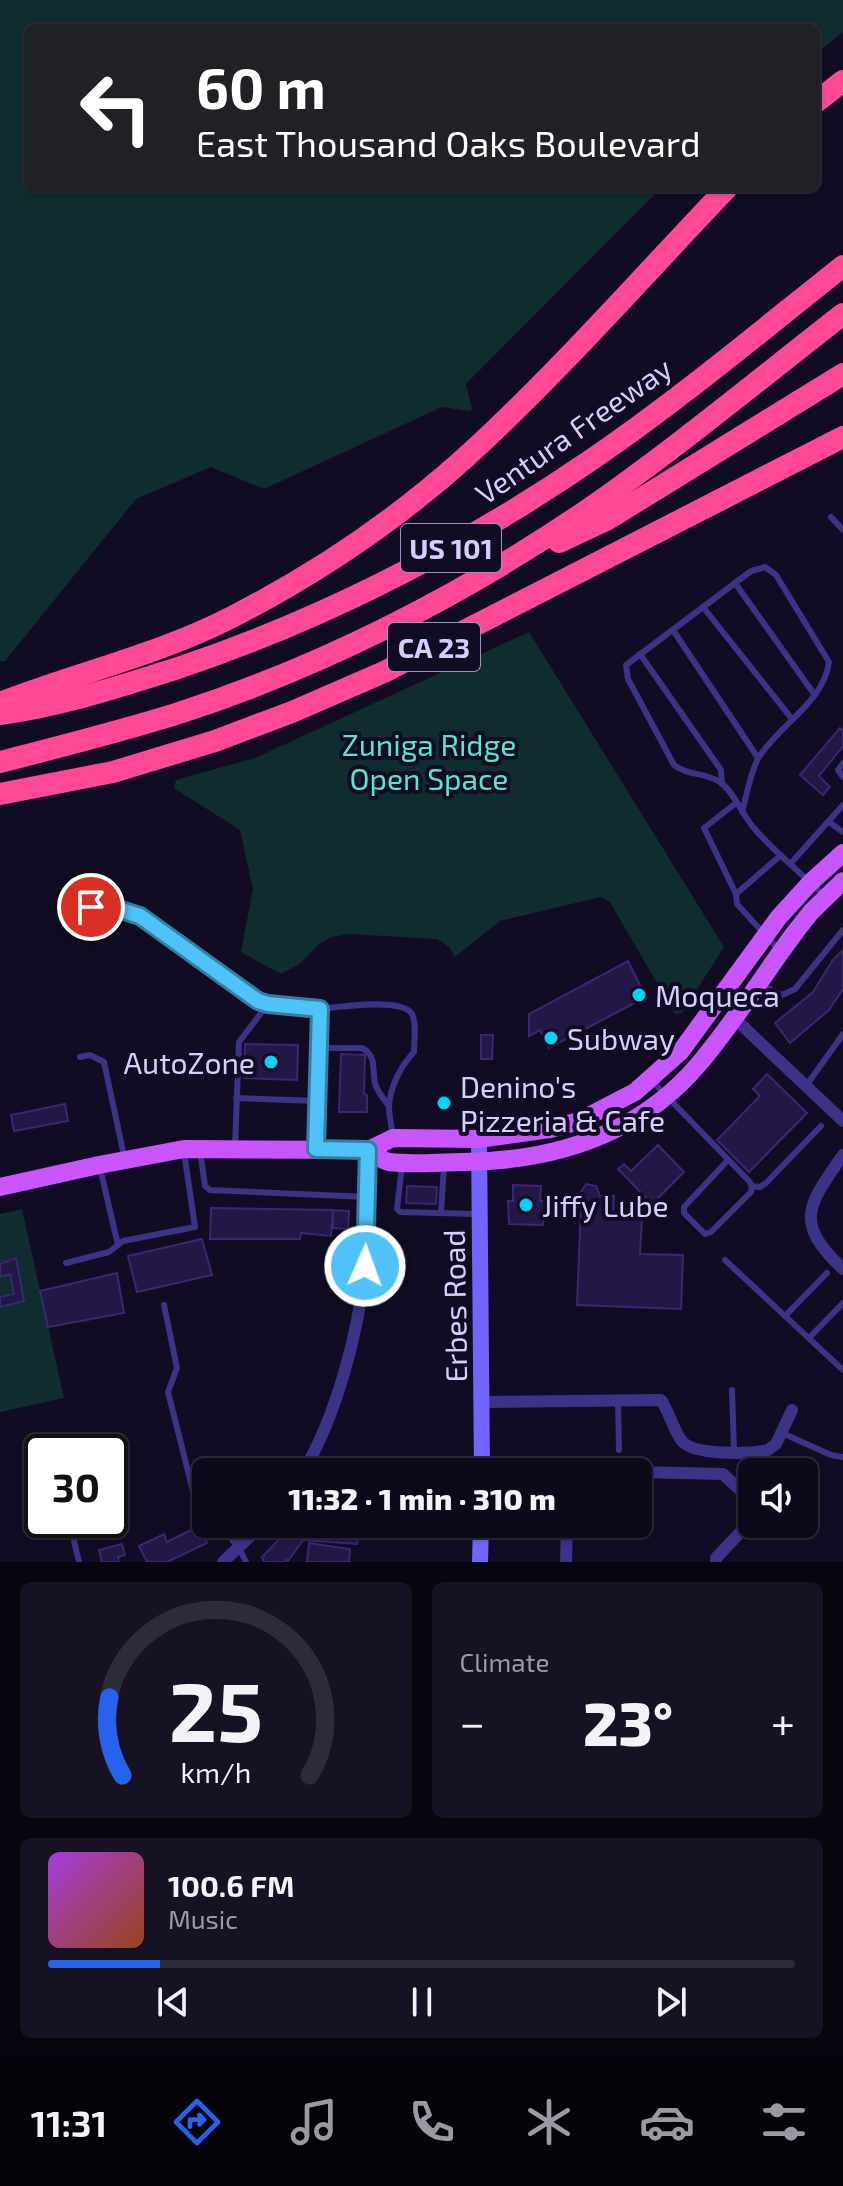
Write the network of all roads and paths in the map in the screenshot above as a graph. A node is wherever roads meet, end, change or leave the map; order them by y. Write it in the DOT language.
graph roads {
  1 [pos="843,81"];
  2 [pos="820,99"];
  3 [pos="723,192"];
  4 [pos="843,266"];
  5 [pos="843,314"];
  6 [pos="843,374"];
  7 [pos="843,437"];
  8 [pos="831,517"];
  9 [pos="843,530"];
  10 [pos="491,570"];
  11 [pos="735,583"];
  12 [pos="703,607"];
  13 [pos="673,630"];
  14 [pos="640,654"];
  15 [pos="814,694"];
  16 [pos="0,703"];
  17 [pos="0,714"];
  18 [pos="792,719"];
  19 [pos="758,758"];
  20 [pos="0,762"];
  21 [pos="843,763"];
  22 [pos="843,777"];
  23 [pos="722,784"];
  24 [pos="0,794"];
  25 [pos="736,803"];
  26 [pos="843,805"];
  27 [pos="742,812"];
  28 [pos="829,822"];
  29 [pos="843,832"];
  30 [pos="843,853"];
  31 [pos="781,855"];
  32 [pos="791,863"];
  33 [pos="811,882"];
  34 [pos="836,891"];
  35 [pos="736,894"];
  36 [pos="65,904"];
  37 [pos="843,930"];
  38 [pos="765,937"];
  39 [pos="781,951"];
  40 [pos="758,983"];
  41 [pos="268,1004"];
  42 [pos="320,1009"];
  43 [pos="734,1018"];
  44 [pos="843,1034"];
  45 [pos="319,1048"];
  46 [pos="80,1057"];
  47 [pos="650,1080"];
  48 [pos="806,1086"];
  49 [pos="665,1097"];
  50 [pos="236,1098"];
  51 [pos="317,1101"];
  52 [pos="389,1106"];
  53 [pos="843,1121"];
  54 [pos="821,1126"];
  55 [pos="393,1138"];
  56 [pos="479,1139"];
  57 [pos="235,1148"];
  58 [pos="192,1149"];
  59 [pos="316,1149"];
  60 [pos="368,1150"];
  61 [pos="843,1155"];
  62 [pos="125,1160"];
  63 [pos="728,1160"];
  64 [pos="402,1162"];
  65 [pos="444,1162"];
  66 [pos="481,1162"];
  67 [pos="99,1165"];
  68 [pos="752,1186"];
  69 [pos="0,1187"];
  70 [pos="367,1197"];
  71 [pos="441,1213"];
  72 [pos="481,1214"];
  73 [pos="118,1245"];
  74 [pos="365,1260"];
  75 [pos="725,1260"];
  76 [pos="66,1263"];
  77 [pos="390,1263"];
  78 [pos="843,1269"];
  79 [pos="827,1273"];
  80 [pos="843,1303"];
  81 [pos="164,1305"];
  82 [pos="785,1316"];
  83 [pos="809,1338"];
  84 [pos="843,1370"];
  85 [pos="732,1390"];
  86 [pos="618,1400"];
  87 [pos="483,1402"];
  88 [pos="792,1410"];
  89 [pos="782,1433"];
  90 [pos="619,1450"];
  91 [pos="734,1451"];
  92 [pos="843,1457"];
  93 [pos="310,1458"];
  94 [pos="482,1458"];
  95 [pos="652,1472"];
  96 [pos="192,1487"];
  97 [pos="738,1488"];
  98 [pos="738,1535"];
  99 [pos="73,1538"];
  100 [pos="231,1538"];
  101 [pos="249,1538"];
  102 [pos="481,1538"];
  103 [pos="567,1538"];
  104 [pos="239,1548"];
  105 [pos="79,1562"];
  106 [pos="223,1562"];
  107 [pos="246,1562"];
  108 [pos="480,1562"];
  109 [pos="566,1562"];
  110 [pos="716,1562"];
  1 -- 2 [label="highway"];
  3 -- 16 [label="highway"];
  4 -- 17 [label="highway, Ventura Freeway / US 101"];
  5 -- 10 [label="highway, US 101"];
  6 -- 10 [label="highway"];
  7 -- 24 [label="highway, CA 23"];
  8 -- 9 [label="lane"];
  10 -- 20 [label="highway, US 101"];
  11 -- 12 [label="lane"];
  11 -- 15 [label="lane"];
  11 -- 15 [label="lane"];
  12 -- 13 [label="lane"];
  12 -- 18 [label="lane"];
  13 -- 14 [label="lane"];
  13 -- 19 [label="lane"];
  14 -- 23 [label="lane"];
  14 -- 23 [label="lane"];
  15 -- 18 [label="lane"];
  18 -- 19 [label="lane"];
  19 -- 27 [label="lane"];
  21 -- 22 [label="lane"];
  23 -- 25 [label="lane"];
  25 -- 27 [label="lane"];
  25 -- 35 [label="lane"];
  26 -- 28 [label="lane"];
  27 -- 31 [label="lane"];
  28 -- 29 [label="lane"];
  28 -- 32 [label="lane"];
  30 -- 33 [label="main road"];
  31 -- 32 [label="lane"];
  31 -- 35 [label="lane"];
  32 -- 33 [label="lane"];
  33 -- 34 [label="lane"];
  33 -- 38 [label="main road"];
  34 -- 39 [label="main road"];
  35 -- 38 [label="lane"];
  36 -- 41 [label="street"];
  37 -- 40 [label="lane"];
  38 -- 39 [label="lane"];
  38 -- 47 [label="main road"];
  39 -- 40 [label="main road"];
  40 -- 43 [label="main road"];
  41 -- 42 [label="street"];
  41 -- 50 [label="lane"];
  42 -- 45 [label="street"];
  42 -- 52 [label="lane"];
  43 -- 48 [label="street"];
  43 -- 49 [label="main road"];
  44 -- 48 [label="lane"];
  45 -- 51 [label="street"];
  45 -- 52 [label="lane"];
  46 -- 62 [label="lane"];
  47 -- 49 [label="lane"];
  47 -- 56 [label="main road"];
  48 -- 53 [label="street"];
  49 -- 63 [label="lane"];
  49 -- 66 [label="main road"];
  50 -- 51 [label="lane"];
  50 -- 57 [label="lane"];
  51 -- 59 [label="street"];
  52 -- 55 [label="lane"];
  54 -- 68 [label="lane"];
  55 -- 56 [label="main road"];
  55 -- 60 [label="main road"];
  56 -- 66 [label="street, Erbes Road"];
  57 -- 58 [label="main road"];
  57 -- 59 [label="main road"];
  58 -- 62 [label="main road"];
  58 -- 70 [label="lane"];
  58 -- 73 [label="lane"];
  59 -- 60 [label="main road"];
  60 -- 64 [label="main road"];
  60 -- 70 [label="street"];
  61 -- 78 [label="street"];
  62 -- 67 [label="main road"];
  63 -- 68 [label="lane"];
  63 -- 68 [label="lane"];
  64 -- 65 [label="main road"];
  64 -- 71 [label="lane"];
  65 -- 66 [label="main road"];
  65 -- 71 [label="lane"];
  66 -- 72 [label="street, Erbes Road"];
  67 -- 69 [label="main road"];
  67 -- 73 [label="lane"];
  70 -- 74 [label="street"];
  71 -- 72 [label="lane"];
  72 -- 87 [label="street, Erbes Road"];
  73 -- 76 [label="lane"];
  74 -- 77 [label="lane"];
  74 -- 93 [label="street"];
  75 -- 82 [label="lane"];
  79 -- 82 [label="lane"];
  80 -- 83 [label="lane"];
  81 -- 96 [label="lane"];
  82 -- 83 [label="lane"];
  83 -- 84 [label="lane"];
  85 -- 91 [label="lane"];
  86 -- 87 [label="street"];
  86 -- 90 [label="lane"];
  86 -- 91 [label="street"];
  87 -- 94 [label="street, Erbes Road"];
  88 -- 89 [label="street"];
  89 -- 91 [label="street"];
  89 -- 92 [label="lane"];
  95 -- 97 [label="street"];
  98 -- 110 [label="street"];
  99 -- 105 [label="lane"];
  100 -- 104 [label="lane"];
  101 -- 104 [label="street"];
  102 -- 108 [label="street"];
  103 -- 109 [label="street"];
  104 -- 106 [label="street"];
  104 -- 107 [label="lane"];
}
